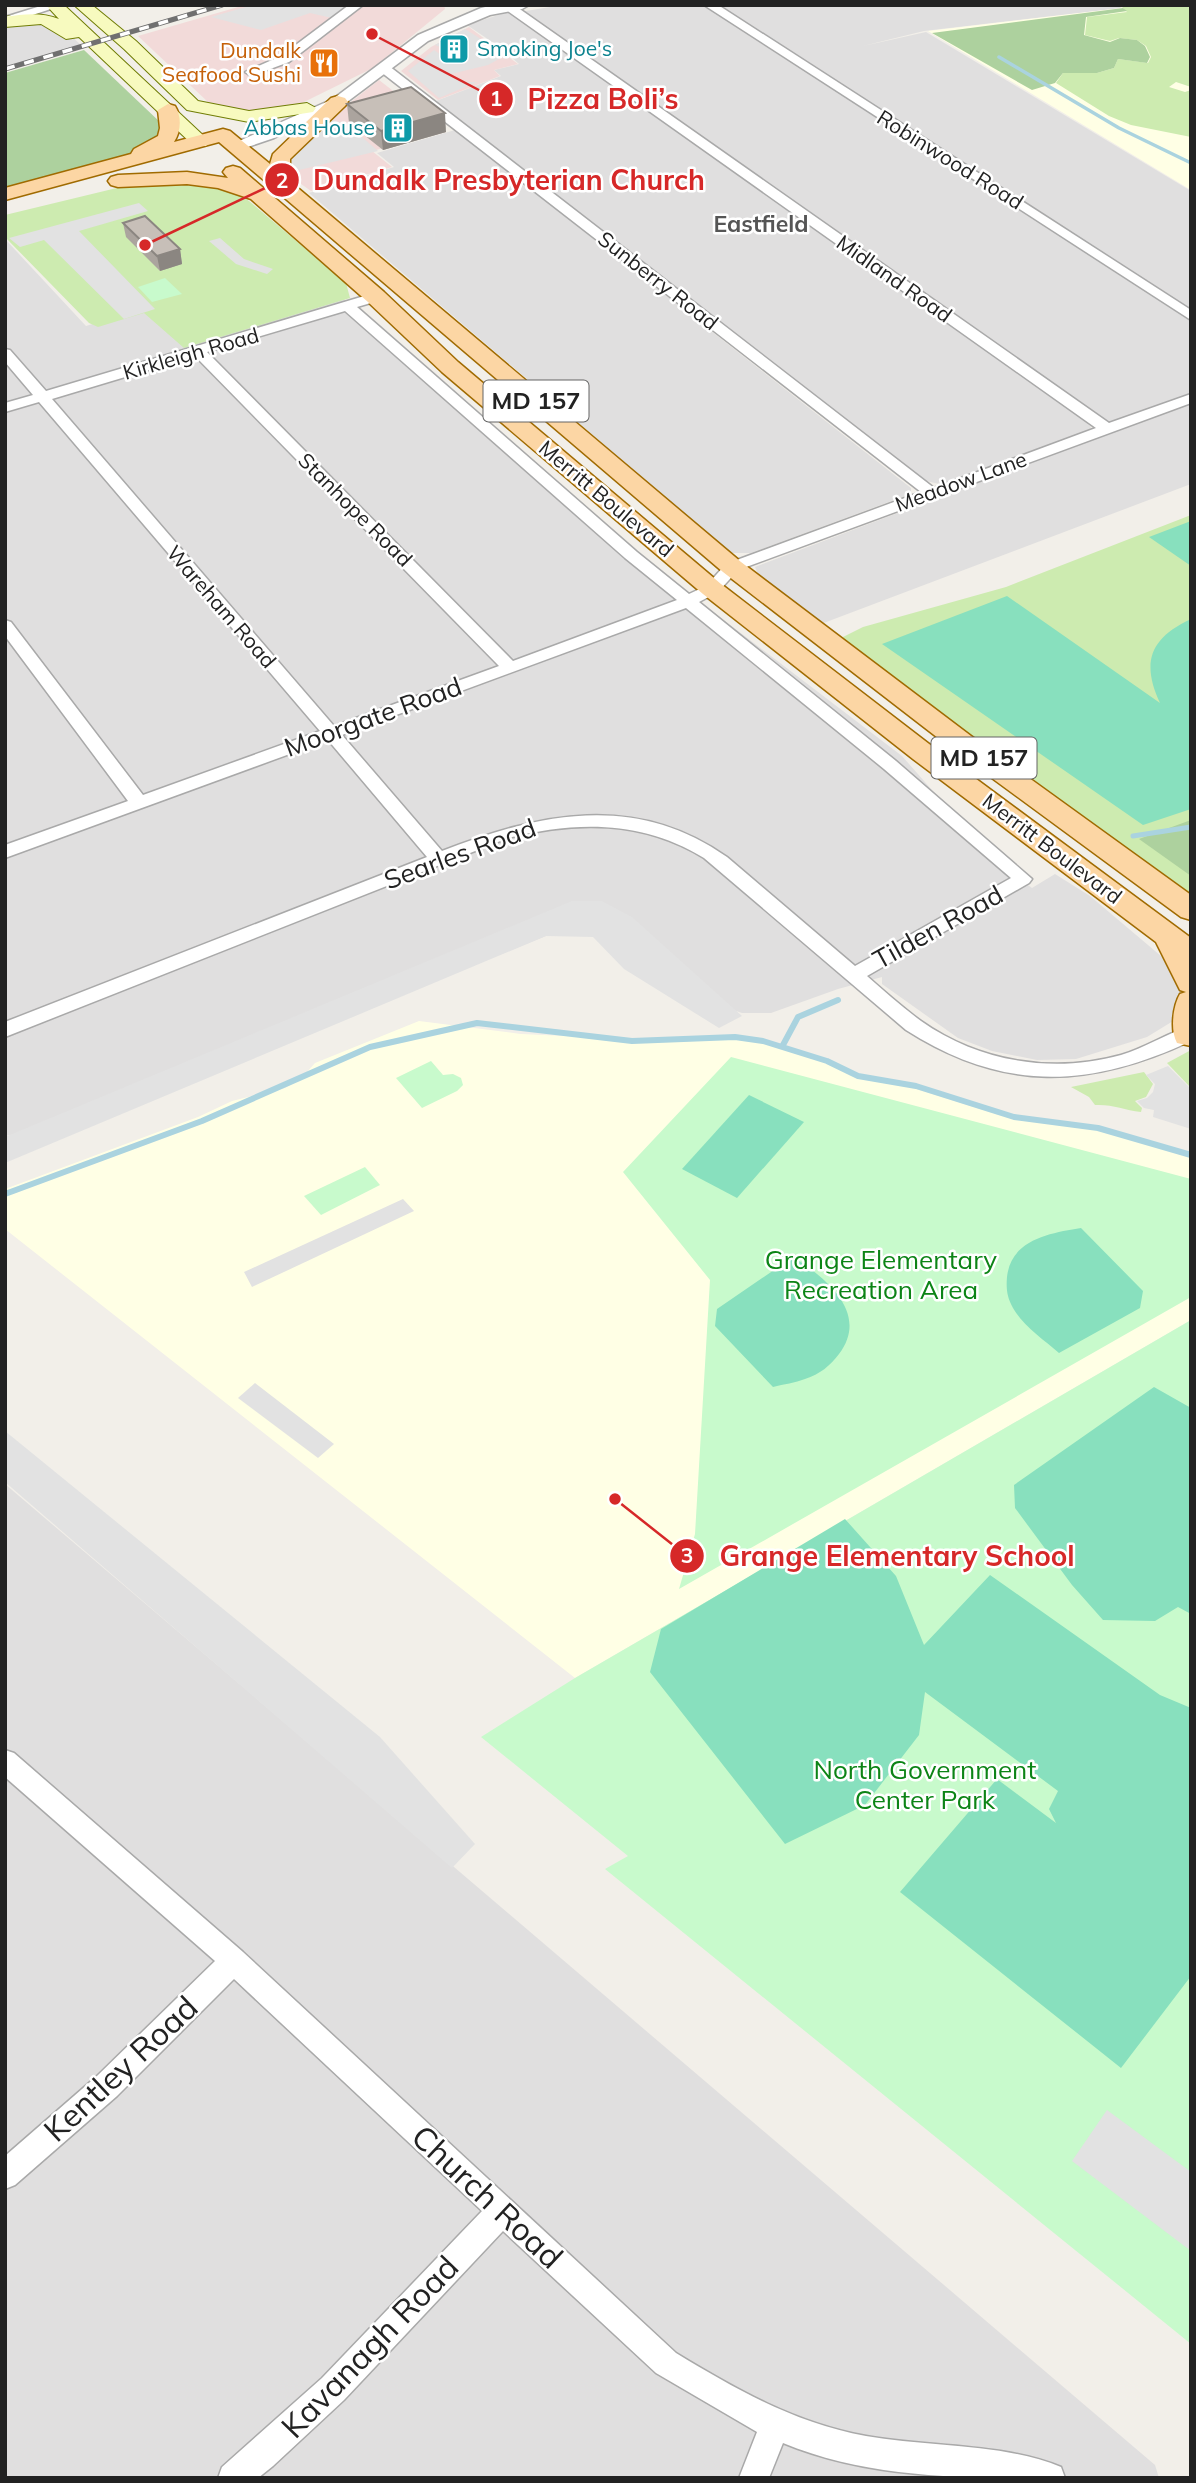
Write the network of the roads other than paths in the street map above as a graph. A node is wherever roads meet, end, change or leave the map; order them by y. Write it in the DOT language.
graph roads {
  1 [pos="23,5"];
  2 [pos="55,5"];
  3 [pos="82,5"];
  4 [pos="357,5"];
  5 [pos="709,5"];
  6 [pos="515,6"];
  7 [pos="480,8"];
  8 [pos="113,11"];
  9 [pos="445,14"];
  10 [pos="5,20"];
  11 [pos="423,38"];
  12 [pos="130,45"];
  13 [pos="116,64"];
  14 [pos="152,66"];
  15 [pos="385,69"];
  16 [pos="251,72"];
  17 [pos="365,83"];
  18 [pos="338,102"];
  19 [pos="192,105"];
  20 [pos="307,108"];
  21 [pos="167,110"];
  22 [pos="230,141"];
  23 [pos="206,148"];
  24 [pos="101,176"];
  25 [pos="290,191"];
  26 [pos="5,194"];
  27 [pos="260,196"];
  28 [pos="5,209"];
  29 [pos="376,297"];
  30 [pos="348,306"];
  31 [pos="1191,316"];
  32 [pos="199,352"];
  33 [pos="5,353"];
  34 [pos="43,397"];
  35 [pos="1191,398"];
  36 [pos="5,408"];
  37 [pos="1107,429"];
  38 [pos="931,493"];
  39 [pos="732,567"];
  40 [pos="712,589"];
  41 [pos="688,602"];
  42 [pos="5,625"];
  43 [pos="510,667"];
  44 [pos="331,733"];
  45 [pos="139,803"];
  46 [pos="5,852"];
  47 [pos="440,860"];
  48 [pos="1023,879"];
  49 [pos="1191,910"];
  50 [pos="1179,945"];
  51 [pos="853,975"];
  52 [pos="1191,983"];
  53 [pos="1191,1001"];
  54 [pos="5,1030"];
  55 [pos="1190,1034"];
  56 [pos="5,1761"];
  57 [pos="234,1961"];
  58 [pos="5,2175"];
  59 [pos="502,2211"];
  60 [pos="775,2425"];
  61 [pos="233,2478"];
  62 [pos="754,2478"];
  63 [pos="1050,2478"];
  1 -- 10 [label="main road"];
  2 -- 10 [label="street"];
  2 -- 13 [label="main road, Merritt Boulevard"];
  2 -- 14 [label="main road"];
  3 -- 12 [label="main road, Merritt Boulevard"];
  4 -- 16 [label="street"];
  5 -- 31 [label="street, Robinwood Road"];
  6 -- 7 [label="street"];
  6 -- 37 [label="street, Midland Road"];
  7 -- 11 [label="street"];
  8 -- 12 [label="main road"];
  9 -- 11 [label="street"];
  10 -- 13 [label="main road"];
  11 -- 15 [label="street"];
  12 -- 14 [label="main road, Merritt Boulevard"];
  13 -- 21 [label="main road, Merritt Boulevard"];
  14 -- 19 [label="main road, Merritt Boulevard"];
  15 -- 17 [label="street"];
  15 -- 38 [label="street, Sunberry Road"];
  17 -- 18 [label="street"];
  17 -- 20 [label="street"];
  18 -- 22 [label="street"];
  18 -- 25 [label="main road"];
  19 -- 20 [label="main road"];
  19 -- 22 [label="main road, Merritt Boulevard"];
  20 -- 22 [label="street"];
  21 -- 23 [label="main road, Merritt Boulevard"];
  21 -- 24 [label="main road"];
  22 -- 23 [label="main road"];
  22 -- 25 [label="main road, Merritt Boulevard / MD 157"];
  23 -- 24 [label="main road"];
  23 -- 27 [label="main road, Merritt Boulevard"];
  24 -- 26 [label="main road, MD 157"];
  24 -- 27 [label="main road, MD 157"];
  24 -- 28 [label="main road, MD 157"];
  25 -- 39 [label="main road, Merritt Boulevard / MD 157"];
  27 -- 29 [label="main road, Merritt Boulevard / MD 157"];
  29 -- 30 [label="street, Kirkleigh Road"];
  29 -- 40 [label="main road, Merritt Boulevard / MD 157"];
  30 -- 32 [label="street, Kirkleigh Road"];
  30 -- 41 [label="street, Merritt Boulevard"];
  32 -- 34 [label="street, Kirkleigh Road"];
  32 -- 43 [label="street, Stanhope Road"];
  33 -- 34 [label="street, Wareham Road"];
  34 -- 36 [label="street, Kirkleigh Road"];
  34 -- 44 [label="street, Wareham Road"];
  35 -- 37 [label="street, Meadow Lane"];
  37 -- 38 [label="street, Meadow Lane"];
  38 -- 39 [label="street, Meadow Lane"];
  39 -- 40 [label="street, Moorgate Road"];
  39 -- 49 [label="main road, Merritt Boulevard / MD 157"];
  40 -- 41 [label="street, Moorgate Road"];
  40 -- 50 [label="main road, Merritt Boulevard / MD 157"];
  41 -- 43 [label="street, Moorgate Road"];
  41 -- 48 [label="street, Merritt Boulevard"];
  42 -- 45 [label="street"];
  43 -- 44 [label="street, Moorgate Road"];
  44 -- 45 [label="street, Moorgate Road"];
  44 -- 47 [label="street, Wareham Road"];
  45 -- 46 [label="street, Moorgate Road"];
  47 -- 51 [label="street, Searles Road"];
  47 -- 54 [label="street, Searles Road"];
  48 -- 51 [label="street, Tilden Road"];
  50 -- 52 [label="main road"];
  51 -- 55 [label="street, Searles Road"];
  53 -- 55 [label="main road"];
  56 -- 57 [label="street, Church Road"];
  57 -- 58 [label="street, Kentley Road"];
  57 -- 59 [label="street, Church Road"];
  59 -- 60 [label="street, Church Road"];
  59 -- 61 [label="street, Kavanagh Road"];
  60 -- 62 [label="street"];
  60 -- 63 [label="street, Church Road"];
}
